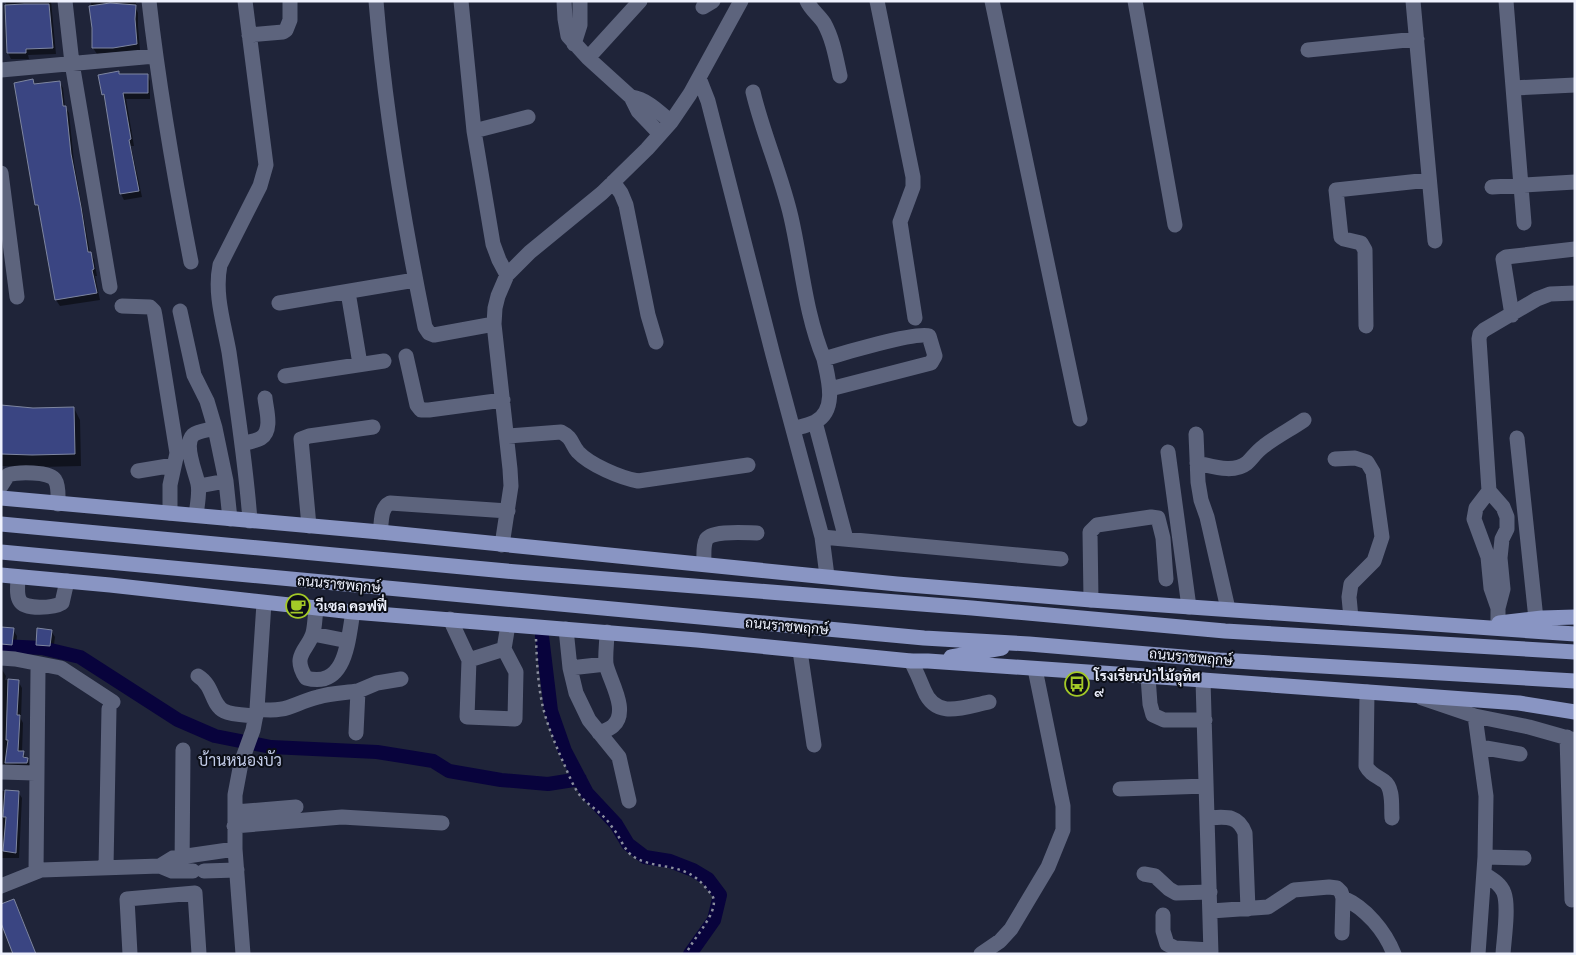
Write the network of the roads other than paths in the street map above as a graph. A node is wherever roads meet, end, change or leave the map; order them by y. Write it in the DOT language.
graph roads {
  1 [pos="66,1"];
  2 [pos="149,1"];
  3 [pos="245,1"];
  4 [pos="376,1"];
  5 [pos="461,1"];
  6 [pos="564,1"];
  7 [pos="580,1"];
  8 [pos="640,1"];
  9 [pos="741,1"];
  10 [pos="807,1"];
  11 [pos="877,1"];
  12 [pos="992,1"];
  13 [pos="1135,1"];
  14 [pos="1414,1"];
  15 [pos="1506,1"];
  16 [pos="290,2"];
  17 [pos="249,35"];
  18 [pos="1417,39"];
  19 [pos="574,44"];
  20 [pos="1308,50"];
  21 [pos="155,56"];
  22 [pos="588,58"];
  23 [pos="72,63"];
  24 [pos="1,70"];
  25 [pos="840,76"];
  26 [pos="699,78"];
  27 [pos="1575,85"];
  28 [pos="1513,88"];
  29 [pos="752,92"];
  30 [pos="631,97"];
  31 [pos="528,117"];
  32 [pos="671,122"];
  33 [pos="474,131"];
  34 [pos="660,134"];
  35 [pos="1,173"];
  36 [pos="1429,180"];
  37 [pos="613,182"];
  38 [pos="1575,182"];
  39 [pos="1521,184"];
  40 [pos="1492,187"];
  41 [pos="1524,222"];
  42 [pos="1175,225"];
  43 [pos="1435,241"];
  44 [pos="1575,250"];
  45 [pos="191,262"];
  46 [pos="507,276"];
  47 [pos="415,280"];
  48 [pos="110,287"];
  49 [pos="348,292"];
  50 [pos="1575,293"];
  51 [pos="17,297"];
  52 [pos="279,303"];
  53 [pos="122,306"];
  54 [pos="180,311"];
  55 [pos="1512,315"];
  56 [pos="915,318"];
  57 [pos="494,324"];
  58 [pos="1366,326"];
  59 [pos="656,342"];
  60 [pos="406,356"];
  61 [pos="824,359"];
  62 [pos="384,360"];
  63 [pos="360,364"];
  64 [pos="285,376"];
  65 [pos="830,389"];
  66 [pos="265,398"];
  67 [pos="503,400"];
  68 [pos="1080,419"];
  69 [pos="1304,420"];
  70 [pos="815,422"];
  71 [pos="373,427"];
  72 [pos="215,428"];
  73 [pos="792,429"];
  74 [pos="1196,434"];
  75 [pos="508,436"];
  76 [pos="1517,438"];
  77 [pos="242,444"];
  78 [pos="1168,452"];
  79 [pos="1335,459"];
  80 [pos="1197,463"];
  81 [pos="174,465"];
  82 [pos="748,465"];
  83 [pos="138,471"];
  84 [pos="226,481"];
  85 [pos="1,486"];
  86 [pos="199,486"];
  87 [pos="1489,491"];
  88 [pos="1,498"];
  89 [pos="58,504"];
  90 [pos="508,511"];
  91 [pos="170,513"];
  92 [pos="196,515"];
  93 [pos="230,519"];
  94 [pos="250,521"];
  95 [pos="1,524"];
  96 [pos="309,526"];
  97 [pos="380,532"];
  98 [pos="757,533"];
  99 [pos="822,537"];
  100 [pos="846,539"];
  101 [pos="502,545"];
  102 [pos="1,552"];
  103 [pos="1061,559"];
  104 [pos="704,564"];
  105 [pos="1,575"];
  106 [pos="827,576"];
  107 [pos="18,577"];
  108 [pos="1166,579"];
  109 [pos="67,581"];
  110 [pos="897,584"];
  111 [pos="1091,600"];
  112 [pos="264,603"];
  113 [pos="1189,607"];
  114 [pos="316,608"];
  115 [pos="972,608"];
  116 [pos="1228,609"];
  117 [pos="353,612"];
  118 [pos="1498,616"];
  119 [pos="1575,617"];
  120 [pos="1351,618"];
  121 [pos="450,619"];
  122 [pos="1536,619"];
  123 [pos="508,625"];
  124 [pos="1467,627"];
  125 [pos="566,629"];
  126 [pos="607,632"];
  127 [pos="313,634"];
  128 [pos="1575,634"];
  129 [pos="348,641"];
  130 [pos="1028,644"];
  131 [pos="504,649"];
  132 [pos="800,651"];
  133 [pos="1575,652"];
  134 [pos="1,658"];
  135 [pos="469,660"];
  136 [pos="911,661"];
  137 [pos="928,661"];
  138 [pos="606,664"];
  139 [pos="570,668"];
  140 [pos="1035,669"];
  141 [pos="38,670"];
  142 [pos="198,676"];
  143 [pos="1148,677"];
  144 [pos="401,679"];
  145 [pos="1203,680"];
  146 [pos="1575,681"];
  147 [pos="358,691"];
  148 [pos="1367,692"];
  149 [pos="1413,695"];
  150 [pos="989,702"];
  151 [pos="1575,712"];
  152 [pos="1475,716"];
  153 [pos="255,718"];
  154 [pos="1205,720"];
  155 [pos="356,733"];
  156 [pos="599,733"];
  157 [pos="1571,739"];
  158 [pos="814,746"];
  159 [pos="1480,748"];
  160 [pos="182,750"];
  161 [pos="1520,754"];
  162 [pos="1,772"];
  163 [pos="35,773"];
  164 [pos="1206,786"];
  165 [pos="1120,789"];
  166 [pos="629,801"];
  167 [pos="296,807"];
  168 [pos="1208,818"];
  169 [pos="1392,818"];
  170 [pos="234,819"];
  171 [pos="442,823"];
  172 [pos="235,849"];
  173 [pos="1485,858"];
  174 [pos="1524,858"];
  175 [pos="106,867"];
  176 [pos="191,867"];
  177 [pos="238,870"];
  178 [pos="36,872"];
  179 [pos="1144,874"];
  180 [pos="1484,874"];
  181 [pos="1,886"];
  182 [pos="1210,892"];
  183 [pos="1343,898"];
  184 [pos="1572,900"];
  185 [pos="1248,909"];
  186 [pos="1211,911"];
  187 [pos="1164,916"];
  188 [pos="1342,933"];
  189 [pos="1211,952"];
  190 [pos="130,954"];
  191 [pos="198,954"];
  192 [pos="243,954"];
  193 [pos="981,954"];
  194 [pos="1394,954"];
  195 [pos="1478,954"];
  196 [pos="1503,954"];
  1 -- 23 [label="street"];
  2 -- 21 [label="street"];
  3 -- 17 [label="street"];
  4 -- 47 [label="street"];
  5 -- 33 [label="street"];
  6 -- 19 [label="street"];
  7 -- 19 [label="street"];
  8 -- 22 [label="street"];
  9 -- 26 [label="street"];
  10 -- 25 [label="street"];
  11 -- 56 [label="street"];
  12 -- 68 [label="street"];
  13 -- 42 [label="street"];
  14 -- 18 [label="street"];
  15 -- 28 [label="street"];
  16 -- 17 [label="street"];
  17 -- 77 [label="street"];
  18 -- 20 [label="street"];
  18 -- 36 [label="street"];
  19 -- 22 [label="street"];
  21 -- 23 [label="street"];
  21 -- 45 [label="street"];
  22 -- 30 [label="street"];
  23 -- 24 [label="street"];
  23 -- 48 [label="street"];
  26 -- 32 [label="street"];
  26 -- 73 [label="street"];
  27 -- 28 [label="street"];
  28 -- 39 [label="street"];
  29 -- 61 [label="street"];
  30 -- 32 [label="street"];
  30 -- 34 [label="street"];
  31 -- 33 [label="street"];
  32 -- 34 [label="street"];
  33 -- 46 [label="street"];
  34 -- 37 [label="street"];
  35 -- 51 [label="street"];
  36 -- 43 [label="street"];
  36 -- 58 [label="street"];
  37 -- 46 [label="street"];
  37 -- 59 [label="street"];
  38 -- 39 [label="street"];
  39 -- 40 [label="street"];
  39 -- 41 [label="street"];
  44 -- 55 [label="street"];
  46 -- 57 [label="street"];
  47 -- 49 [label="street"];
  47 -- 57 [label="street"];
  49 -- 52 [label="street"];
  49 -- 63 [label="street"];
  50 -- 55 [label="street"];
  53 -- 81 [label="street"];
  54 -- 72 [label="street"];
  55 -- 87 [label="street"];
  57 -- 67 [label="street"];
  60 -- 67 [label="street"];
  61 -- 65 [label="street"];
  61 -- 65 [label="street"];
  62 -- 63 [label="street"];
  63 -- 64 [label="street"];
  65 -- 70 [label="street"];
  66 -- 77 [label="street"];
  67 -- 75 [label="street"];
  69 -- 80 [label="street"];
  70 -- 73 [label="street"];
  70 -- 100 [label="street"];
  71 -- 96 [label="street"];
  72 -- 84 [label="street"];
  72 -- 86 [label="street"];
  73 -- 99 [label="street"];
  74 -- 80 [label="street"];
  75 -- 82 [label="street"];
  75 -- 90 [label="street"];
  76 -- 122 [label="street"];
  77 -- 94 [label="street"];
  78 -- 113 [label="street"];
  79 -- 120 [label="street"];
  80 -- 116 [label="street"];
  81 -- 83 [label="street"];
  81 -- 91 [label="street"];
  84 -- 86 [label="street"];
  84 -- 93 [label="street"];
  85 -- 89 [label="street"];
  86 -- 92 [label="street"];
  87 -- 118 [label="street"];
  87 -- 118 [label="street"];
  88 -- 89 [label="main road"];
  89 -- 91 [label="main road"];
  90 -- 97 [label="street"];
  90 -- 101 [label="street"];
  91 -- 92 [label="main road"];
  92 -- 93 [label="main road"];
  93 -- 94 [label="main road"];
  94 -- 96 [label="main road"];
  95 -- 115 [label="main road, ถนนราชพฤกษ์"];
  96 -- 97 [label="main road"];
  97 -- 101 [label="main road"];
  98 -- 104 [label="street"];
  99 -- 100 [label="street"];
  99 -- 106 [label="street"];
  100 -- 103 [label="street"];
  101 -- 104 [label="main road"];
  102 -- 130 [label="main road, ถนนราชพฤกษ์"];
  104 -- 106 [label="main road"];
  105 -- 107 [label="main road, ถนนราชพฤกษ์"];
  106 -- 110 [label="main road"];
  107 -- 109 [label="main road, ถนนราชพฤกษ์"];
  107 -- 109 [label="street"];
  108 -- 111 [label="street"];
  109 -- 112 [label="main road, ถนนราชพฤกษ์"];
  110 -- 111 [label="main road"];
  110 -- 115 [label="main road"];
  111 -- 113 [label="main road"];
  112 -- 114 [label="main road, ถนนราชพฤกษ์"];
  112 -- 153 [label="street"];
  113 -- 116 [label="main road"];
  114 -- 117 [label="main road, ถนนราชพฤกษ์"];
  114 -- 127 [label="street"];
  115 -- 133 [label="main road, ถนนราชพฤกษ์"];
  116 -- 120 [label="main road"];
  117 -- 121 [label="main road, ถนนราชพฤกษ์"];
  117 -- 129 [label="street"];
  118 -- 122 [label="main road"];
  118 -- 124 [label="main road"];
  119 -- 122 [label="main road"];
  120 -- 124 [label="main road"];
  121 -- 123 [label="main road, ถนนราชพฤกษ์"];
  121 -- 135 [label="street"];
  123 -- 125 [label="main road, ถนนราชพฤกษ์"];
  123 -- 131 [label="street"];
  124 -- 128 [label="main road"];
  125 -- 126 [label="main road, ถนนราชพฤกษ์"];
  125 -- 139 [label="street"];
  126 -- 132 [label="main road, ถนนราชพฤกษ์"];
  126 -- 138 [label="street"];
  127 -- 129 [label="street"];
  127 -- 129 [label="street"];
  130 -- 137 [label="main road"];
  130 -- 146 [label="main road, ถนนราชพฤกษ์"];
  131 -- 135 [label="street"];
  131 -- 135 [label="street"];
  132 -- 136 [label="main road, ถนนราชพฤกษ์"];
  132 -- 158 [label="street"];
  134 -- 175 [label="street"];
  136 -- 137 [label="main road, ถนนราชพฤกษ์"];
  136 -- 150 [label="street"];
  137 -- 140 [label="main road"];
  138 -- 139 [label="street"];
  138 -- 156 [label="street"];
  139 -- 156 [label="street"];
  140 -- 143 [label="main road"];
  140 -- 193 [label="street"];
  141 -- 163 [label="street"];
  142 -- 153 [label="street"];
  143 -- 145 [label="main road"];
  143 -- 154 [label="street"];
  144 -- 147 [label="street"];
  145 -- 148 [label="main road"];
  145 -- 154 [label="street"];
  147 -- 153 [label="street"];
  147 -- 155 [label="street"];
  148 -- 149 [label="main road"];
  148 -- 169 [label="street"];
  149 -- 151 [label="main road"];
  149 -- 152 [label="street"];
  152 -- 157 [label="street"];
  152 -- 159 [label="street"];
  153 -- 170 [label="street"];
  154 -- 164 [label="street"];
  156 -- 166 [label="street"];
  157 -- 184 [label="street"];
  159 -- 161 [label="street"];
  159 -- 173 [label="street"];
  160 -- 176 [label="street"];
  162 -- 163 [label="street"];
  163 -- 178 [label="street"];
  164 -- 165 [label="street"];
  164 -- 168 [label="street"];
  167 -- 170 [label="street"];
  168 -- 182 [label="street"];
  168 -- 185 [label="street"];
  170 -- 171 [label="street"];
  170 -- 172 [label="street"];
  172 -- 176 [label="street"];
  172 -- 177 [label="street"];
  173 -- 174 [label="street"];
  173 -- 180 [label="street"];
  175 -- 176 [label="street"];
  175 -- 178 [label="street"];
  176 -- 177 [label="street"];
  177 -- 192 [label="street"];
  178 -- 181 [label="street"];
  179 -- 182 [label="street"];
  180 -- 195 [label="street"];
  180 -- 196 [label="street"];
  182 -- 186 [label="street"];
  183 -- 185 [label="street"];
  183 -- 188 [label="street"];
  183 -- 194 [label="street"];
  185 -- 186 [label="street"];
  186 -- 189 [label="street"];
  187 -- 189 [label="street"];
  190 -- 191 [label="street"];
}
